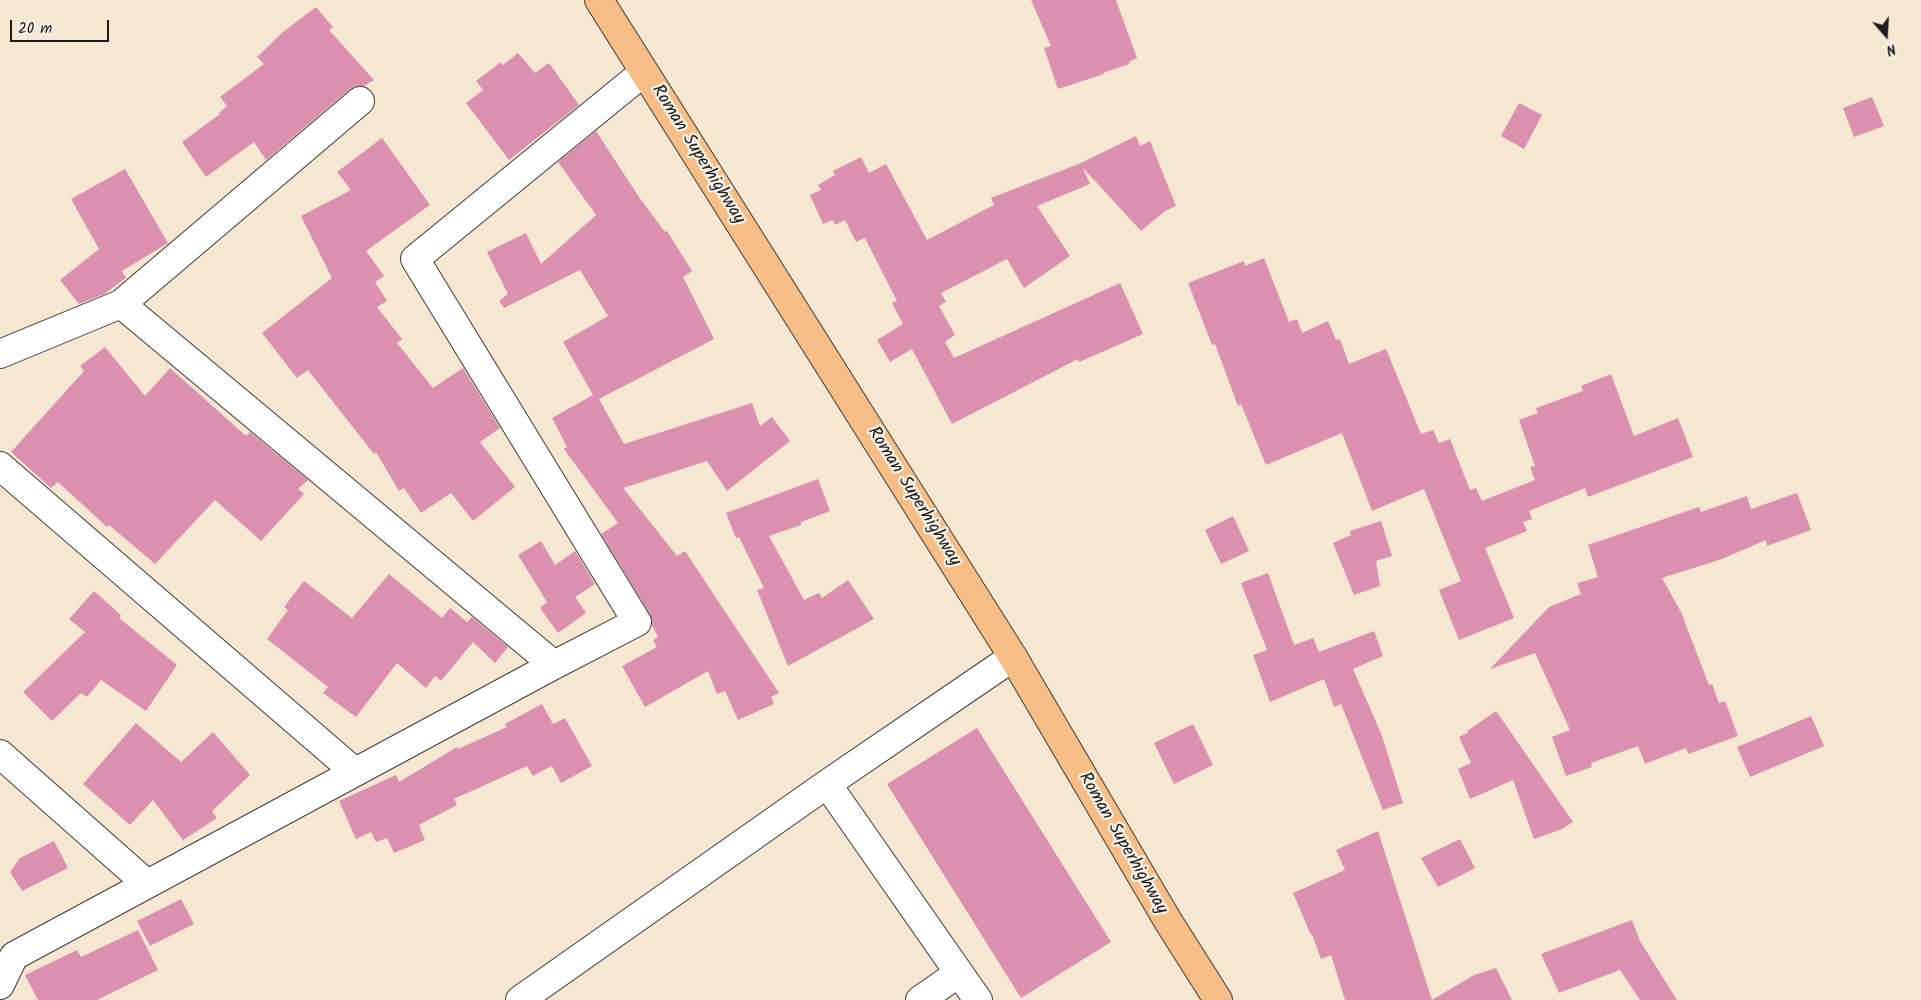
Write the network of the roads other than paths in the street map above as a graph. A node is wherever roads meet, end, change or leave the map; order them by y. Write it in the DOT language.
graph roads {
  1 [pos="599,0"];
  2 [pos="644,72"];
  3 [pos="360,101"];
  4 [pos="121,304"];
  5 [pos="0,354"];
  6 [pos="0,466"];
  7 [pos="1013,657"];
  8 [pos="554,665"];
  9 [pos="0,754"];
  10 [pos="355,772"];
  11 [pos="827,784"];
  12 [pos="147,884"];
  13 [pos="959,973"];
  14 [pos="0,985"];
  15 [pos="520,1000"];
  16 [pos="920,1000"];
  17 [pos="978,1000"];
  18 [pos="1218,1000"];
  1 -- 2 [label="main road, Roman Superhighway"];
  2 -- 7 [label="main road, Roman Superhighway"];
  2 -- 8 [label="street"];
  3 -- 4 [label="street"];
  4 -- 5 [label="street"];
  4 -- 8 [label="street"];
  6 -- 10 [label="street"];
  7 -- 11 [label="street"];
  7 -- 18 [label="main road, Roman Superhighway"];
  8 -- 10 [label="street"];
  9 -- 12 [label="street"];
  10 -- 12 [label="street"];
  11 -- 13 [label="street"];
  11 -- 15 [label="street"];
  12 -- 14 [label="street"];
  13 -- 16 [label="street"];
  13 -- 17 [label="street"];
}
